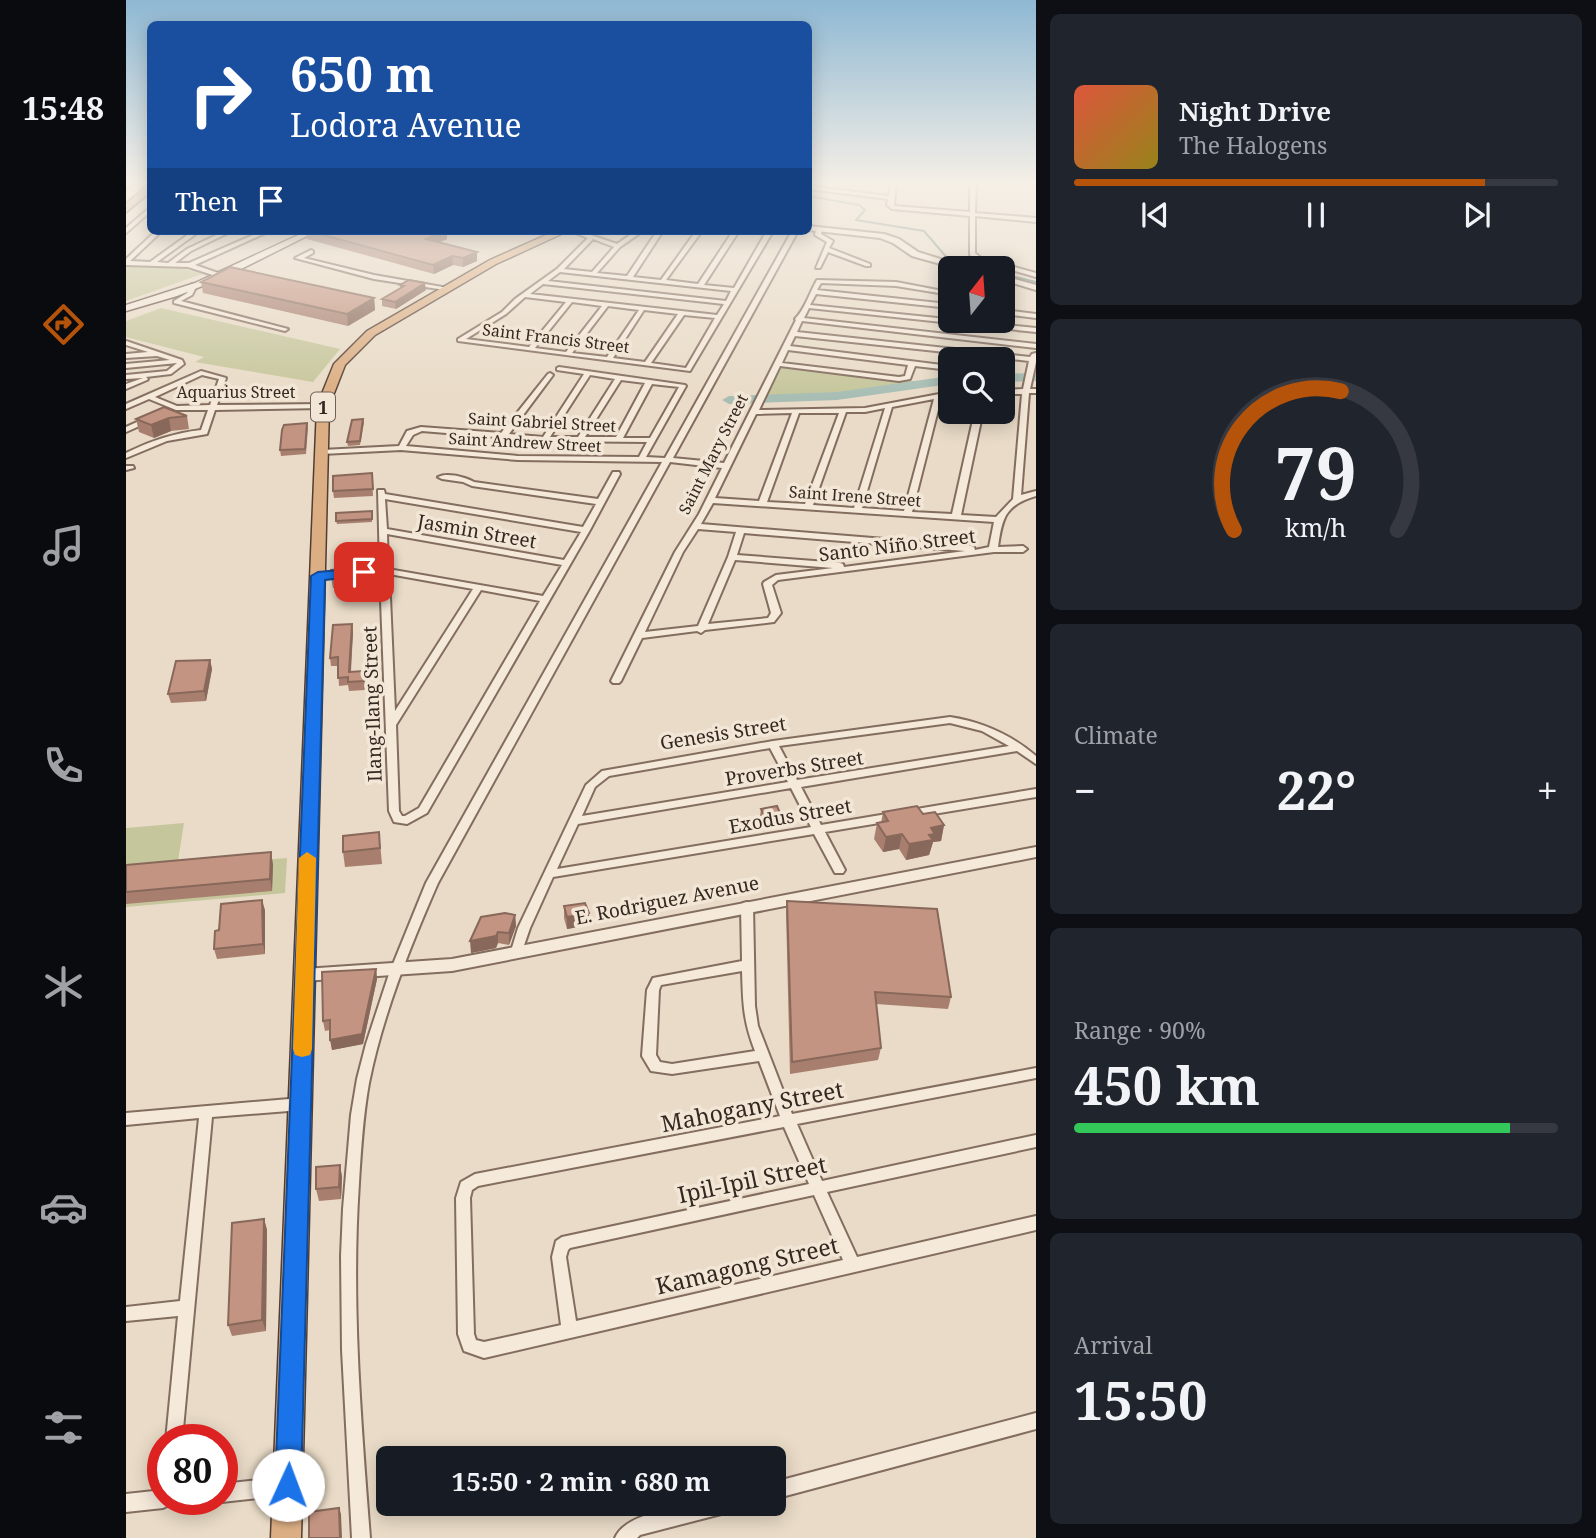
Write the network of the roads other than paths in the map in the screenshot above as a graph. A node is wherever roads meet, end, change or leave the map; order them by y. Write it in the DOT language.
graph roads {
  1 [pos="167,253"];
  2 [pos="185,253"];
  3 [pos="216,253"];
  4 [pos="261,253"];
  5 [pos="272,253"];
  6 [pos="309,253"];
  7 [pos="513,253"];
  8 [pos="576,253"];
  9 [pos="612,253"];
  10 [pos="646,253"];
  11 [pos="684,253"];
  12 [pos="722,253"];
  13 [pos="758,253"];
  14 [pos="784,253"];
  15 [pos="824,253"];
  16 [pos="836,253"];
  17 [pos="913,253"];
  18 [pos="972,253"];
  19 [pos="938,260"];
  20 [pos="126,262"];
  21 [pos="151,264"];
  22 [pos="170,264"];
  23 [pos="868,265"];
  24 [pos="185,266"];
  25 [pos="818,267"];
  26 [pos="559,270"];
  27 [pos="593,274"];
  28 [pos="214,275"];
  29 [pos="1036,275"];
  30 [pos="629,278"];
  31 [pos="542,282"];
  32 [pos="663,282"];
  33 [pos="1015,282"];
  34 [pos="194,285"];
  35 [pos="700,286"];
  36 [pos="445,288"];
  37 [pos="1036,288"];
  38 [pos="736,290"];
  39 [pos="938,291"];
  40 [pos="815,292"];
  41 [pos="524,295"];
  42 [pos="571,300"];
  43 [pos="727,303"];
  44 [pos="607,304"];
  45 [pos="938,305"];
  46 [pos="126,306"];
  47 [pos="805,306"];
  48 [pos="643,308"];
  49 [pos="682,313"];
  50 [pos="1015,313"];
  51 [pos="1036,316"];
  52 [pos="719,317"];
  53 [pos="798,319"];
  54 [pos="285,328"];
  55 [pos="1036,330"];
  56 [pos="793,334"];
  57 [pos="128,344"];
  58 [pos="1036,346"];
  59 [pos="786,348"];
  60 [pos="531,349"];
  61 [pos="938,351"];
  62 [pos="162,353"];
  63 [pos="568,354"];
  64 [pos="126,356"];
  65 [pos="609,359"];
  66 [pos="1015,359"];
  67 [pos="1035,360"];
  68 [pos="180,361"];
  69 [pos="647,364"];
  70 [pos="778,364"];
  71 [pos="912,364"];
  72 [pos="126,366"];
  73 [pos="938,367"];
  74 [pos="559,369"];
  75 [pos="588,373"];
  76 [pos="157,374"];
  77 [pos="550,375"];
  78 [pos="126,377"];
  79 [pos="619,377"];
  80 [pos="650,382"];
  81 [pos="126,387"];
  82 [pos="1027,387"];
  83 [pos="1015,390"];
  84 [pos="1036,391"];
  85 [pos="938,396"];
  86 [pos="150,397"];
  87 [pos="756,404"];
  88 [pos="889,405"];
  89 [pos="323,406"];
  90 [pos="126,407"];
  91 [pos="176,408"];
  92 [pos="214,408"];
  93 [pos="843,411"];
  94 [pos="796,412"];
  95 [pos="976,424"];
  96 [pos="126,430"];
  97 [pos="503,436"];
  98 [pos="545,439"];
  99 [pos="580,440"];
  100 [pos="618,440"];
  101 [pos="650,440"];
  102 [pos="401,448"];
  103 [pos="322,452"];
  104 [pos="126,456"];
  105 [pos="641,460"];
  106 [pos="667,460"];
  107 [pos="726,466"];
  108 [pos="616,474"];
  109 [pos="442,477"];
  110 [pos="1036,493"];
  111 [pos="1017,499"];
  112 [pos="710,500"];
  113 [pos="600,502"];
  114 [pos="762,504"];
  115 [pos="807,507"];
  116 [pos="857,510"];
  117 [pos="907,514"];
  118 [pos="956,517"];
  119 [pos="998,520"];
  120 [pos="695,526"];
  121 [pos="586,530"];
  122 [pos="382,531"];
  123 [pos="740,531"];
  124 [pos="993,550"];
  125 [pos="1023,550"];
  126 [pos="732,557"];
  127 [pos="567,563"];
  128 [pos="849,569"];
  129 [pos="384,571"];
  130 [pos="318,576"];
  131 [pos="479,587"];
  132 [pos="546,599"];
  133 [pos="701,630"];
  134 [pos="640,635"];
  135 [pos="616,681"];
  136 [pos="390,695"];
  137 [pos="409,696"];
  138 [pos="390,726"];
  139 [pos="773,744"];
  140 [pos="1020,747"];
  141 [pos="1036,761"];
  142 [pos="794,786"];
  143 [pos="1036,793"];
  144 [pos="573,821"];
  145 [pos="817,829"];
  146 [pos="1036,852"];
  147 [pos="839,870"];
  148 [pos="550,874"];
  149 [pos="747,906"];
  150 [pos="517,951"];
  151 [pos="748,965"];
  152 [pos="397,970"];
  153 [pos="304,975"];
  154 [pos="761,1055"];
  155 [pos="1036,1073"];
  156 [pos="301,1104"];
  157 [pos="206,1113"];
  158 [pos="126,1119"];
  159 [pos="789,1121"];
  160 [pos="1036,1141"];
  161 [pos="819,1188"];
  162 [pos="1036,1223"];
  163 [pos="852,1264"];
  164 [pos="187,1308"];
  165 [pos="126,1314"];
  166 [pos="569,1329"];
  167 [pos="470,1346"];
  168 [pos="1036,1421"];
  169 [pos="176,1424"];
  170 [pos="288,1485"];
  171 [pos="786,1488"];
  172 [pos="238,1491"];
  173 [pos="147,1501"];
  174 [pos="126,1503"];
  175 [pos="680,1516"];
  176 [pos="286,1538"];
  177 [pos="361,1538"];
  178 [pos="624,1538"];
  1 -- 21 [label="street"];
  2 -- 22 [label="street"];
  3 -- 24 [label="street"];
  4 -- 28 [label="main road"];
  5 -- 28 [label="main road"];
  6 -- 36 [label="street"];
  7 -- 36 [label="highway, 1"];
  8 -- 26 [label="street, Saint Francis Street"];
  9 -- 27 [label="street"];
  10 -- 30 [label="street"];
  11 -- 32 [label="street"];
  12 -- 35 [label="street"];
  13 -- 38 [label="street"];
  14 -- 106 [label="street"];
  15 -- 25 [label="street"];
  16 -- 23 [label="street"];
  17 -- 19 [label="street"];
  18 -- 29 [label="street"];
  20 -- 21 [label="street"];
  21 -- 22 [label="street"];
  22 -- 24 [label="street"];
  24 -- 28 [label="street"];
  26 -- 27 [label="street"];
  26 -- 31 [label="street, Saint Francis Street"];
  27 -- 30 [label="street"];
  28 -- 34 [label="main road"];
  28 -- 46 [label="main road"];
  30 -- 32 [label="street"];
  31 -- 41 [label="street, Saint Francis Street"];
  31 -- 43 [label="street"];
  32 -- 35 [label="street"];
  33 -- 37 [label="street"];
  34 -- 46 [label="main road"];
  34 -- 54 [label="street"];
  35 -- 38 [label="street"];
  36 -- 89 [label="highway, 1"];
  38 -- 43 [label="street"];
  39 -- 40 [label="street, Saint Mary Street"];
  40 -- 45 [label="street"];
  40 -- 47 [label="street, Saint Mary Street"];
  41 -- 42 [label="street"];
  41 -- 60 [label="street, Saint Francis Street"];
  42 -- 44 [label="street"];
  42 -- 60 [label="street"];
  43 -- 52 [label="street"];
  44 -- 48 [label="street"];
  44 -- 63 [label="street"];
  47 -- 53 [label="street, Saint Mary Street"];
  47 -- 55 [label="street"];
  48 -- 49 [label="street"];
  48 -- 65 [label="street"];
  49 -- 52 [label="street"];
  49 -- 69 [label="street"];
  50 -- 51 [label="street"];
  52 -- 69 [label="street, Saint Francis Street"];
  53 -- 56 [label="street, Saint Mary Street"];
  53 -- 58 [label="street"];
  56 -- 59 [label="street, Saint Mary Street"];
  56 -- 61 [label="street"];
  57 -- 62 [label="street"];
  58 -- 67 [label="street"];
  59 -- 70 [label="street, Saint Mary Street"];
  59 -- 71 [label="street"];
  60 -- 63 [label="street, Saint Francis Street"];
  62 -- 64 [label="street"];
  62 -- 68 [label="street"];
  63 -- 65 [label="street, Saint Francis Street"];
  65 -- 69 [label="street, Saint Francis Street"];
  66 -- 67 [label="street"];
  67 -- 82 [label="street"];
  68 -- 72 [label="street"];
  68 -- 76 [label="street"];
  70 -- 71 [label="street"];
  70 -- 87 [label="street, Saint Mary Street"];
  71 -- 73 [label="street"];
  74 -- 75 [label="street"];
  75 -- 79 [label="street"];
  75 -- 98 [label="street"];
  76 -- 78 [label="street"];
  76 -- 81 [label="street"];
  77 -- 97 [label="street"];
  79 -- 80 [label="street"];
  79 -- 99 [label="street"];
  80 -- 100 [label="street"];
  80 -- 101 [label="street"];
  82 -- 83 [label="street"];
  82 -- 84 [label="street"];
  82 -- 111 [label="street"];
  85 -- 88 [label="street"];
  85 -- 117 [label="street"];
  86 -- 90 [label="street"];
  86 -- 91 [label="street, Aquarius Street"];
  86 -- 92 [label="street"];
  87 -- 94 [label="street"];
  87 -- 107 [label="street, Saint Mary Street"];
  88 -- 93 [label="street"];
  88 -- 116 [label="street"];
  89 -- 92 [label="street, Aquarius Street"];
  89 -- 103 [label="highway, 1"];
  91 -- 92 [label="street, Aquarius Street"];
  91 -- 96 [label="street"];
  92 -- 104 [label="street"];
  93 -- 94 [label="street"];
  93 -- 115 [label="street"];
  94 -- 114 [label="street"];
  95 -- 118 [label="street"];
  97 -- 98 [label="street, Saint Gabriel Street"];
  97 -- 102 [label="street, Saint Gabriel Street"];
  98 -- 99 [label="street, Saint Gabriel Street"];
  99 -- 100 [label="street, Saint Gabriel Street"];
  100 -- 101 [label="street, Saint Gabriel Street"];
  101 -- 105 [label="street"];
  102 -- 103 [label="street, Saint Andrew Street"];
  102 -- 105 [label="street, Saint Andrew Street"];
  103 -- 130 [label="highway, 1"];
  105 -- 106 [label="street, Saint Andrew Street"];
  106 -- 107 [label="street, Saint Andrew Street"];
  106 -- 152 [label="street"];
  107 -- 112 [label="street, Saint Mary Street"];
  108 -- 113 [label="street"];
  109 -- 113 [label="street"];
  110 -- 111 [label="street"];
  111 -- 119 [label="street, Santo Niño Street"];
  112 -- 114 [label="street, Saint Irene Street"];
  112 -- 120 [label="street, Saint Mary Street"];
  113 -- 121 [label="street"];
  114 -- 115 [label="street, Saint Irene Street"];
  115 -- 116 [label="street, Saint Irene Street"];
  116 -- 117 [label="street, Saint Irene Street"];
  117 -- 118 [label="street, Saint Irene Street"];
  118 -- 119 [label="street, Saint Irene Street"];
  119 -- 124 [label="street, Santo Niño Street"];
  120 -- 123 [label="street"];
  120 -- 134 [label="street, Saint Mary Street"];
  121 -- 122 [label="street, Ilang-Ilang Street"];
  121 -- 127 [label="street"];
  122 -- 127 [label="street, Jasmin Street"];
  122 -- 129 [label="street, Ilang-Ilang Street"];
  123 -- 124 [label="street"];
  123 -- 126 [label="street"];
  124 -- 125 [label="street"];
  124 -- 128 [label="street, Santo Niño Street"];
  126 -- 128 [label="street"];
  126 -- 133 [label="street"];
  127 -- 132 [label="street"];
  128 -- 133 [label="street, Santo Niño Street"];
  129 -- 130 [label="street"];
  129 -- 131 [label="street"];
  129 -- 136 [label="street, Ilang-Ilang Street"];
  130 -- 153 [label="highway, 1"];
  131 -- 132 [label="street"];
  131 -- 137 [label="street"];
  132 -- 138 [label="street, Ilang-Ilang Street"];
  133 -- 134 [label="street, Santo Niño Street"];
  134 -- 135 [label="street, Saint Mary Street"];
  136 -- 137 [label="street"];
  136 -- 138 [label="street, Ilang-Ilang Street"];
  137 -- 138 [label="street"];
  139 -- 140 [label="street, Genesis Street"];
  139 -- 142 [label="street"];
  139 -- 144 [label="street, Genesis Street"];
  140 -- 141 [label="street, Genesis Street"];
  140 -- 142 [label="street, Proverbs Street"];
  142 -- 144 [label="street, Proverbs Street"];
  142 -- 145 [label="street"];
  143 -- 145 [label="street, Exodus Street"];
  144 -- 148 [label="street, Genesis Street"];
  145 -- 147 [label="street"];
  145 -- 148 [label="street, Exodus Street"];
  146 -- 149 [label="street, E. Rodriguez Avenue"];
  148 -- 150 [label="street, Genesis Street"];
  149 -- 150 [label="street, E. Rodriguez Avenue"];
  149 -- 151 [label="street"];
  150 -- 152 [label="street, E. Rodriguez Avenue"];
  151 -- 154 [label="street"];
  151 -- 154 [label="street"];
  152 -- 153 [label="street, E. Rodriguez Avenue"];
  152 -- 177 [label="street"];
  153 -- 156 [label="highway, 1"];
  154 -- 159 [label="street"];
  155 -- 159 [label="street, Mahogany Street"];
  156 -- 157 [label="street"];
  156 -- 170 [label="highway, 1"];
  157 -- 158 [label="street"];
  157 -- 164 [label="street"];
  159 -- 161 [label="street"];
  159 -- 167 [label="street, Mahogany Street"];
  160 -- 161 [label="street, Ipil-Ipil Street"];
  161 -- 163 [label="street"];
  161 -- 166 [label="street, Ipil-Ipil Street"];
  162 -- 163 [label="street, Kamagong Street"];
  163 -- 166 [label="street, Kamagong Street"];
  164 -- 165 [label="street"];
  164 -- 169 [label="street"];
  166 -- 167 [label="street, Kamagong Street"];
  168 -- 171 [label="street"];
  170 -- 172 [label="street"];
  170 -- 176 [label="highway, 1"];
  173 -- 174 [label="street"];
  175 -- 178 [label="street"];
}
